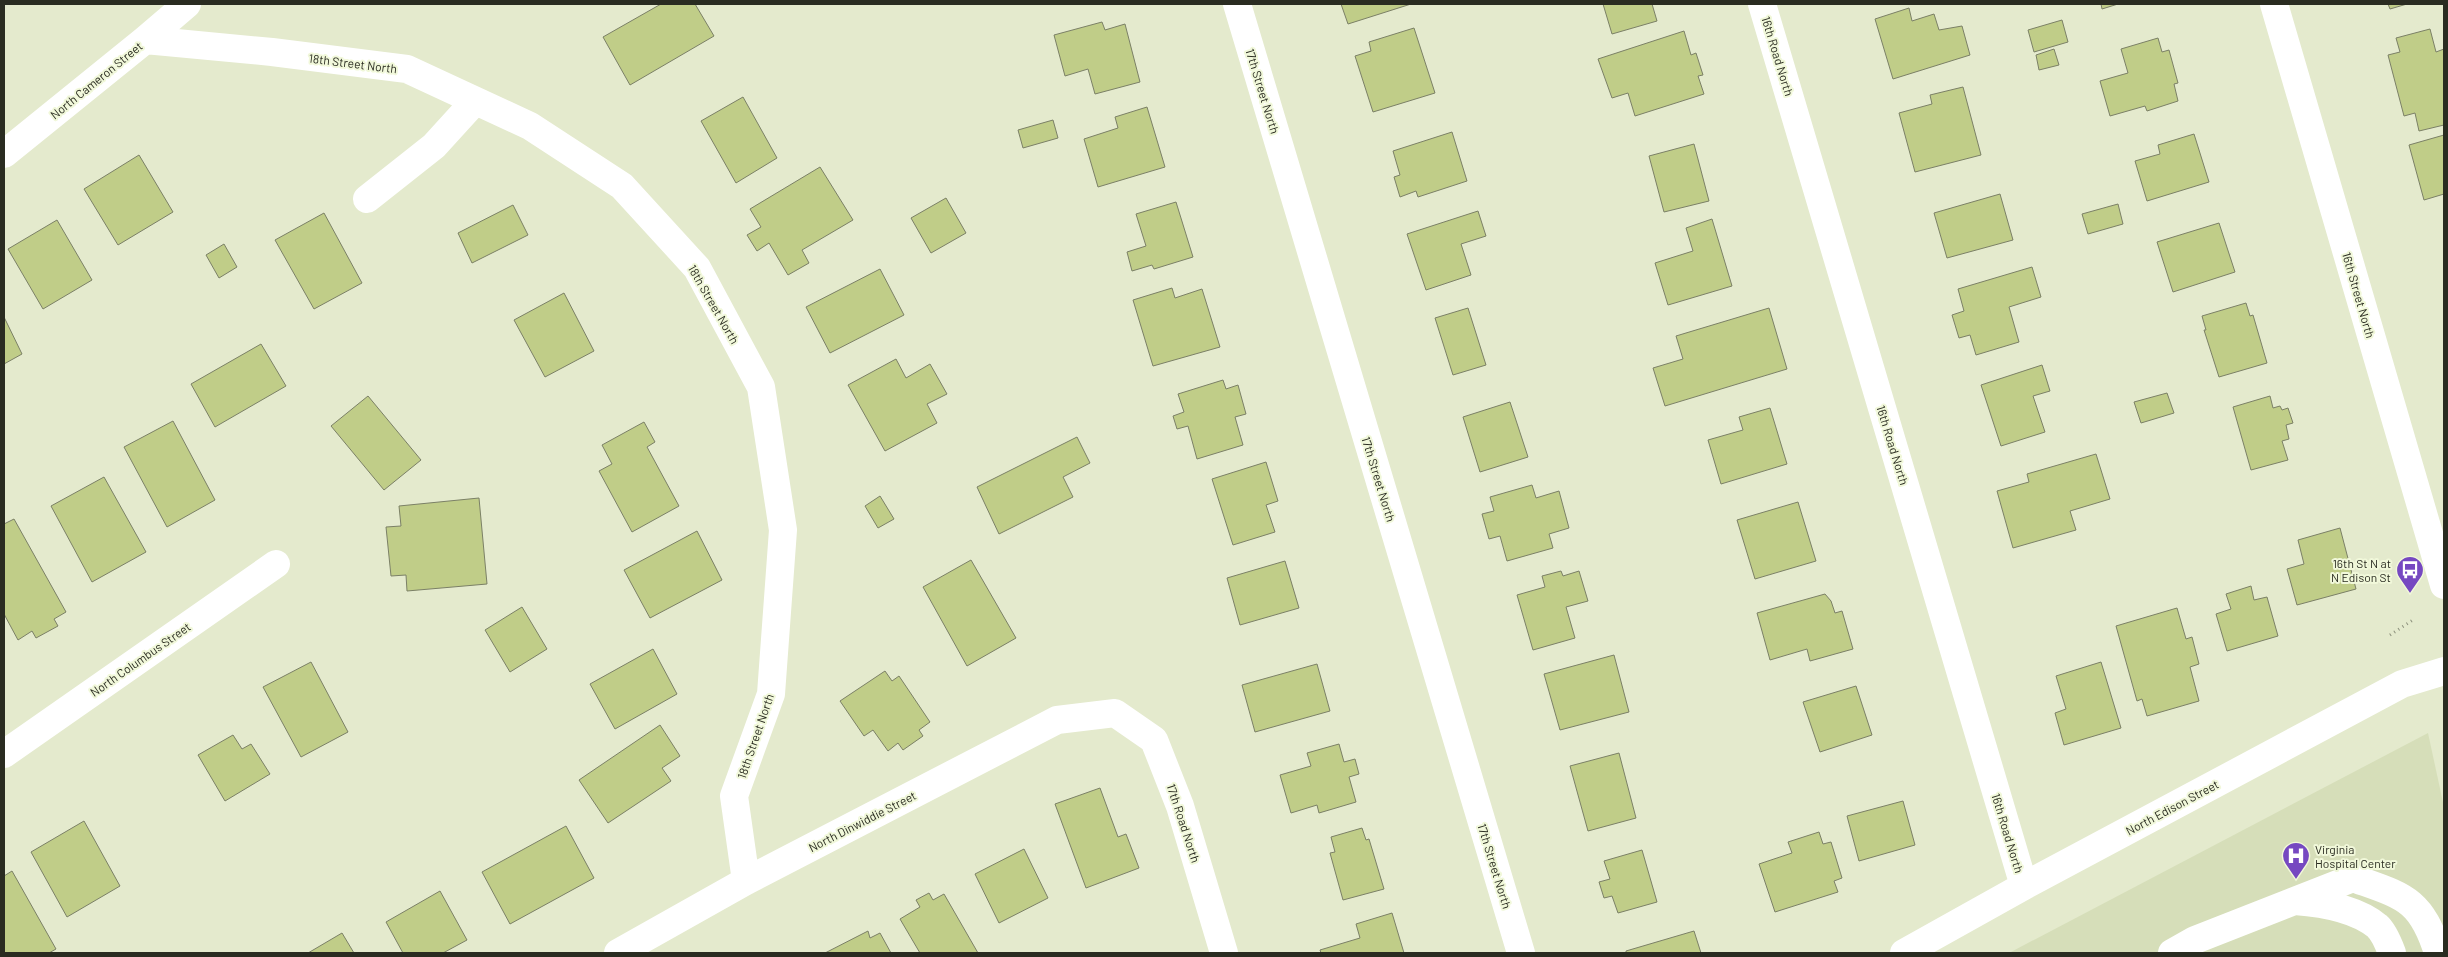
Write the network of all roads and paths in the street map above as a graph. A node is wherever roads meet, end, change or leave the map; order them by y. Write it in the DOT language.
graph roads {
  1 [pos="187,4"];
  2 [pos="1237,4"];
  3 [pos="1762,4"];
  4 [pos="2274,4"];
  5 [pos="146,40"];
  6 [pos="475,100"];
  7 [pos="4,154"];
  8 [pos="367,199"];
  9 [pos="276,564"];
  10 [pos="2444,585"];
  11 [pos="2413,620"];
  12 [pos="2390,635"];
  13 [pos="2444,671"];
  14 [pos="1115,713"];
  15 [pos="4,754"];
  16 [pos="746,881"];
  17 [pos="2024,886"];
  18 [pos="2291,900"];
  19 [pos="618,953"];
  20 [pos="1224,953"];
  21 [pos="1521,953"];
  22 [pos="1904,953"];
  23 [pos="2172,953"];
  24 [pos="2392,953"];
  25 [pos="2438,953"];
  1 -- 5 [label="street, North Cameron Street"];
  2 -- 21 [label="street, 17th Street North"];
  3 -- 17 [label="street, 16th Road North"];
  4 -- 10 [label="street, 16th Street North"];
  5 -- 6 [label="street, 18th Street North"];
  5 -- 7 [label="street, North Cameron Street"];
  6 -- 8 [label="street"];
  6 -- 16 [label="street, 18th Street North"];
  9 -- 15 [label="street, North Columbus Street"];
  11 -- 12 [label="path"];
  13 -- 17 [label="street, North Edison Street"];
  14 -- 16 [label="street, North Dinwiddie Street"];
  14 -- 20 [label="street, 17th Road North"];
  16 -- 19 [label="street, North Dinwiddie Street"];
  17 -- 22 [label="street, North Edison Street"];
  18 -- 23 [label="street"];
  18 -- 24 [label="street"];
  18 -- 25 [label="street"];
}
